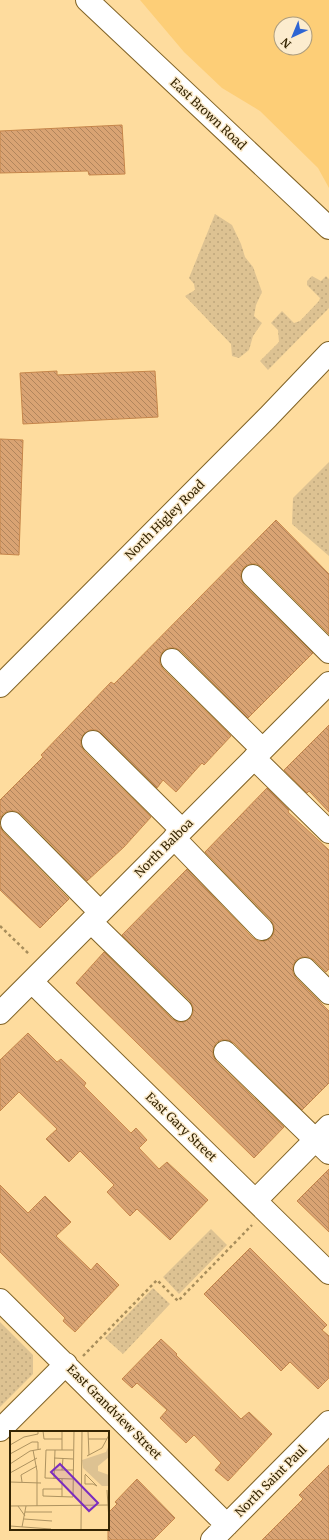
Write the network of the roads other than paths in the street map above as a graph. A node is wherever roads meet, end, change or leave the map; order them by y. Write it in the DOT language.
graph roads {
  1 [pos="87,0"];
  2 [pos="329,228"];
  3 [pos="329,353"];
  4 [pos="253,576"];
  5 [pos="329,652"];
  6 [pos="172,660"];
  7 [pos="329,683"];
  8 [pos="0,686"];
  9 [pos="93,742"];
  10 [pos="258,753"];
  11 [pos="12,823"];
  12 [pos="329,832"];
  13 [pos="178,834"];
  14 [pos="96,917"];
  15 [pos="262,929"];
  16 [pos="305,969"];
  17 [pos="32,982"];
  18 [pos="329,993"];
  19 [pos="181,1010"];
  20 [pos="0,1013"];
  21 [pos="225,1052"];
  22 [pos="324,1139"];
  23 [pos="256,1200"];
  24 [pos="329,1273"];
  25 [pos="0,1300"];
  26 [pos="74,1360"];
  27 [pos="329,1422"];
  28 [pos="0,1430"];
  29 [pos="227,1525"];
  30 [pos="212,1540"];
  1 -- 2 [label="street, East Brown Road"];
  3 -- 8 [label="street, North Higley Road"];
  4 -- 5 [label="street"];
  6 -- 10 [label="street"];
  7 -- 10 [label="street, North Balboa"];
  9 -- 13 [label="street"];
  10 -- 12 [label="street"];
  10 -- 13 [label="street, North Balboa"];
  11 -- 14 [label="street"];
  13 -- 14 [label="street, North Balboa"];
  13 -- 15 [label="street"];
  14 -- 17 [label="street, North Balboa"];
  14 -- 19 [label="street"];
  16 -- 18 [label="street"];
  17 -- 20 [label="street, North Balboa"];
  17 -- 23 [label="street, East Gary Street"];
  21 -- 22 [label="street"];
  22 -- 23 [label="street"];
  23 -- 24 [label="street, East Gary Street"];
  25 -- 26 [label="street, East Grandview Street"];
  26 -- 28 [label="street"];
  26 -- 29 [label="street, East Grandview Street"];
  27 -- 29 [label="street, North Saint Paul"];
  29 -- 30 [label="street, North Saint Paul"];
}
